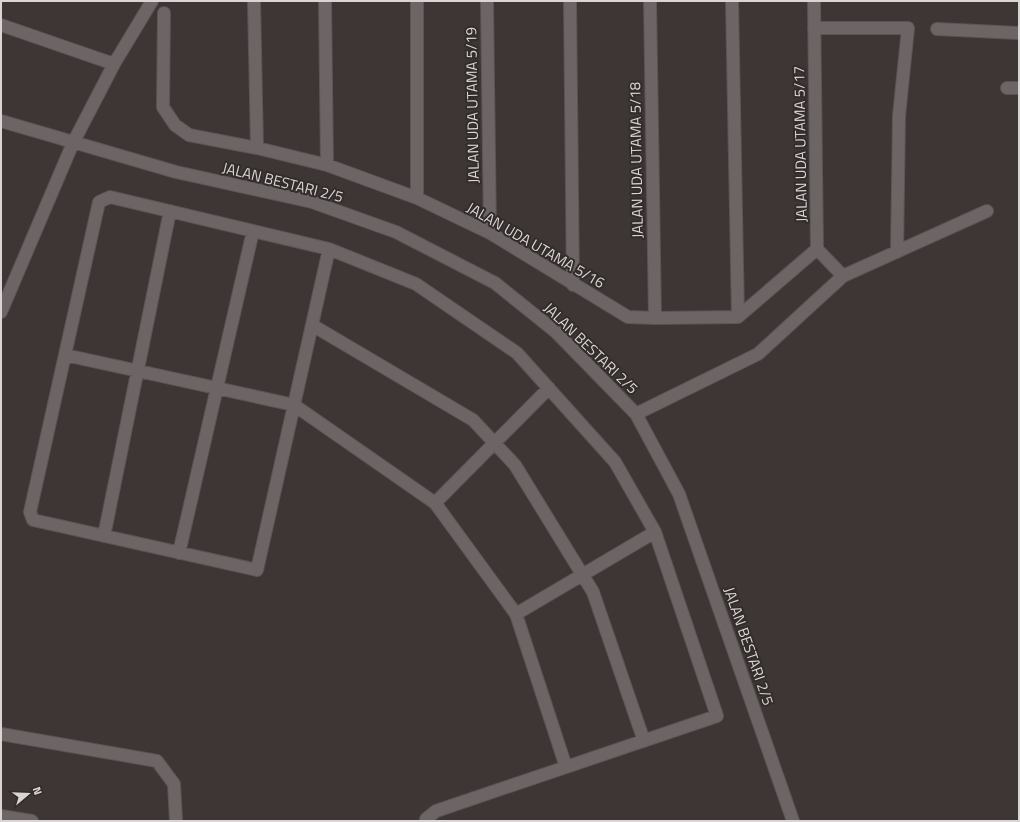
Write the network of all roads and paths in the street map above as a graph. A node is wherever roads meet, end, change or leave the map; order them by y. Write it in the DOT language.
graph roads {
  1 [pos="152,1"];
  2 [pos="254,1"];
  3 [pos="324,1"];
  4 [pos="417,1"];
  5 [pos="487,1"];
  6 [pos="570,1"];
  7 [pos="650,1"];
  8 [pos="732,1"];
  9 [pos="814,1"];
  10 [pos="164,13"];
  11 [pos="1,25"];
  12 [pos="814,28"];
  13 [pos="937,30"];
  14 [pos="1019,33"];
  15 [pos="114,64"];
  16 [pos="1007,88"];
  17 [pos="1019,88"];
  18 [pos="1,121"];
  19 [pos="73,143"];
  20 [pos="257,148"];
  21 [pos="327,165"];
  22 [pos="417,198"];
  23 [pos="170,211"];
  24 [pos="987,211"];
  25 [pos="253,231"];
  26 [pos="490,233"];
  27 [pos="329,249"];
  28 [pos="817,249"];
  29 [pos="896,252"];
  30 [pos="843,276"];
  31 [pos="573,285"];
  32 [pos="2,309"];
  33 [pos="738,316"];
  34 [pos="655,318"];
  35 [pos="312,326"];
  36 [pos="65,355"];
  37 [pos="137,371"];
  38 [pos="217,388"];
  39 [pos="549,388"];
  40 [pos="294,405"];
  41 [pos="636,414"];
  42 [pos="494,443"];
  43 [pos="436,503"];
  44 [pos="655,532"];
  45 [pos="104,536"];
  46 [pos="179,553"];
  47 [pos="583,575"];
  48 [pos="516,614"];
  49 [pos="1,734"];
  50 [pos="644,741"];
  51 [pos="566,767"];
  52 [pos="1,816"];
  53 [pos="32,821"];
  54 [pos="176,821"];
  55 [pos="426,821"];
  56 [pos="794,821"];
  1 -- 15 [label="street"];
  2 -- 20 [label="street"];
  3 -- 21 [label="street"];
  4 -- 22 [label="street"];
  5 -- 26 [label="street, JALAN UDA UTAMA 5/19"];
  6 -- 31 [label="street"];
  7 -- 34 [label="street, JALAN UDA UTAMA 5/18"];
  8 -- 33 [label="street"];
  9 -- 12 [label="street, JALAN UDA UTAMA 5/17"];
  10 -- 20 [label="street, JALAN UDA UTAMA 5/16"];
  11 -- 15 [label="street"];
  12 -- 28 [label="street, JALAN UDA UTAMA 5/17"];
  12 -- 29 [label="street"];
  13 -- 14 [label="street"];
  15 -- 19 [label="street"];
  16 -- 17 [label="street"];
  18 -- 19 [label="street, JALAN BESTARI 2/5"];
  19 -- 32 [label="street"];
  19 -- 41 [label="street, JALAN BESTARI 2/5"];
  20 -- 21 [label="street, JALAN UDA UTAMA 5/16"];
  21 -- 22 [label="street, JALAN UDA UTAMA 5/16"];
  22 -- 26 [label="street, JALAN UDA UTAMA 5/16"];
  23 -- 25 [label="street"];
  23 -- 36 [label="street"];
  23 -- 37 [label="street"];
  24 -- 29 [label="street"];
  25 -- 27 [label="street"];
  25 -- 38 [label="street"];
  26 -- 31 [label="street, JALAN UDA UTAMA 5/16"];
  27 -- 35 [label="street"];
  27 -- 39 [label="street"];
  28 -- 30 [label="street"];
  28 -- 33 [label="street"];
  29 -- 30 [label="street"];
  30 -- 41 [label="street"];
  31 -- 34 [label="street, JALAN UDA UTAMA 5/16"];
  33 -- 34 [label="street, JALAN UDA UTAMA 5/16"];
  35 -- 40 [label="street"];
  35 -- 42 [label="street"];
  36 -- 37 [label="street"];
  36 -- 45 [label="street"];
  37 -- 38 [label="street"];
  37 -- 45 [label="street"];
  38 -- 40 [label="street"];
  38 -- 46 [label="street"];
  39 -- 42 [label="street"];
  39 -- 44 [label="street"];
  40 -- 43 [label="street"];
  40 -- 46 [label="street"];
  41 -- 56 [label="street, JALAN BESTARI 2/5"];
  42 -- 43 [label="street"];
  42 -- 47 [label="street"];
  43 -- 48 [label="street"];
  44 -- 47 [label="street"];
  44 -- 50 [label="street"];
  45 -- 46 [label="street"];
  47 -- 48 [label="street"];
  47 -- 50 [label="street"];
  48 -- 51 [label="street"];
  49 -- 54 [label="street"];
  50 -- 51 [label="street"];
  51 -- 55 [label="street"];
  52 -- 53 [label="street"];
}
